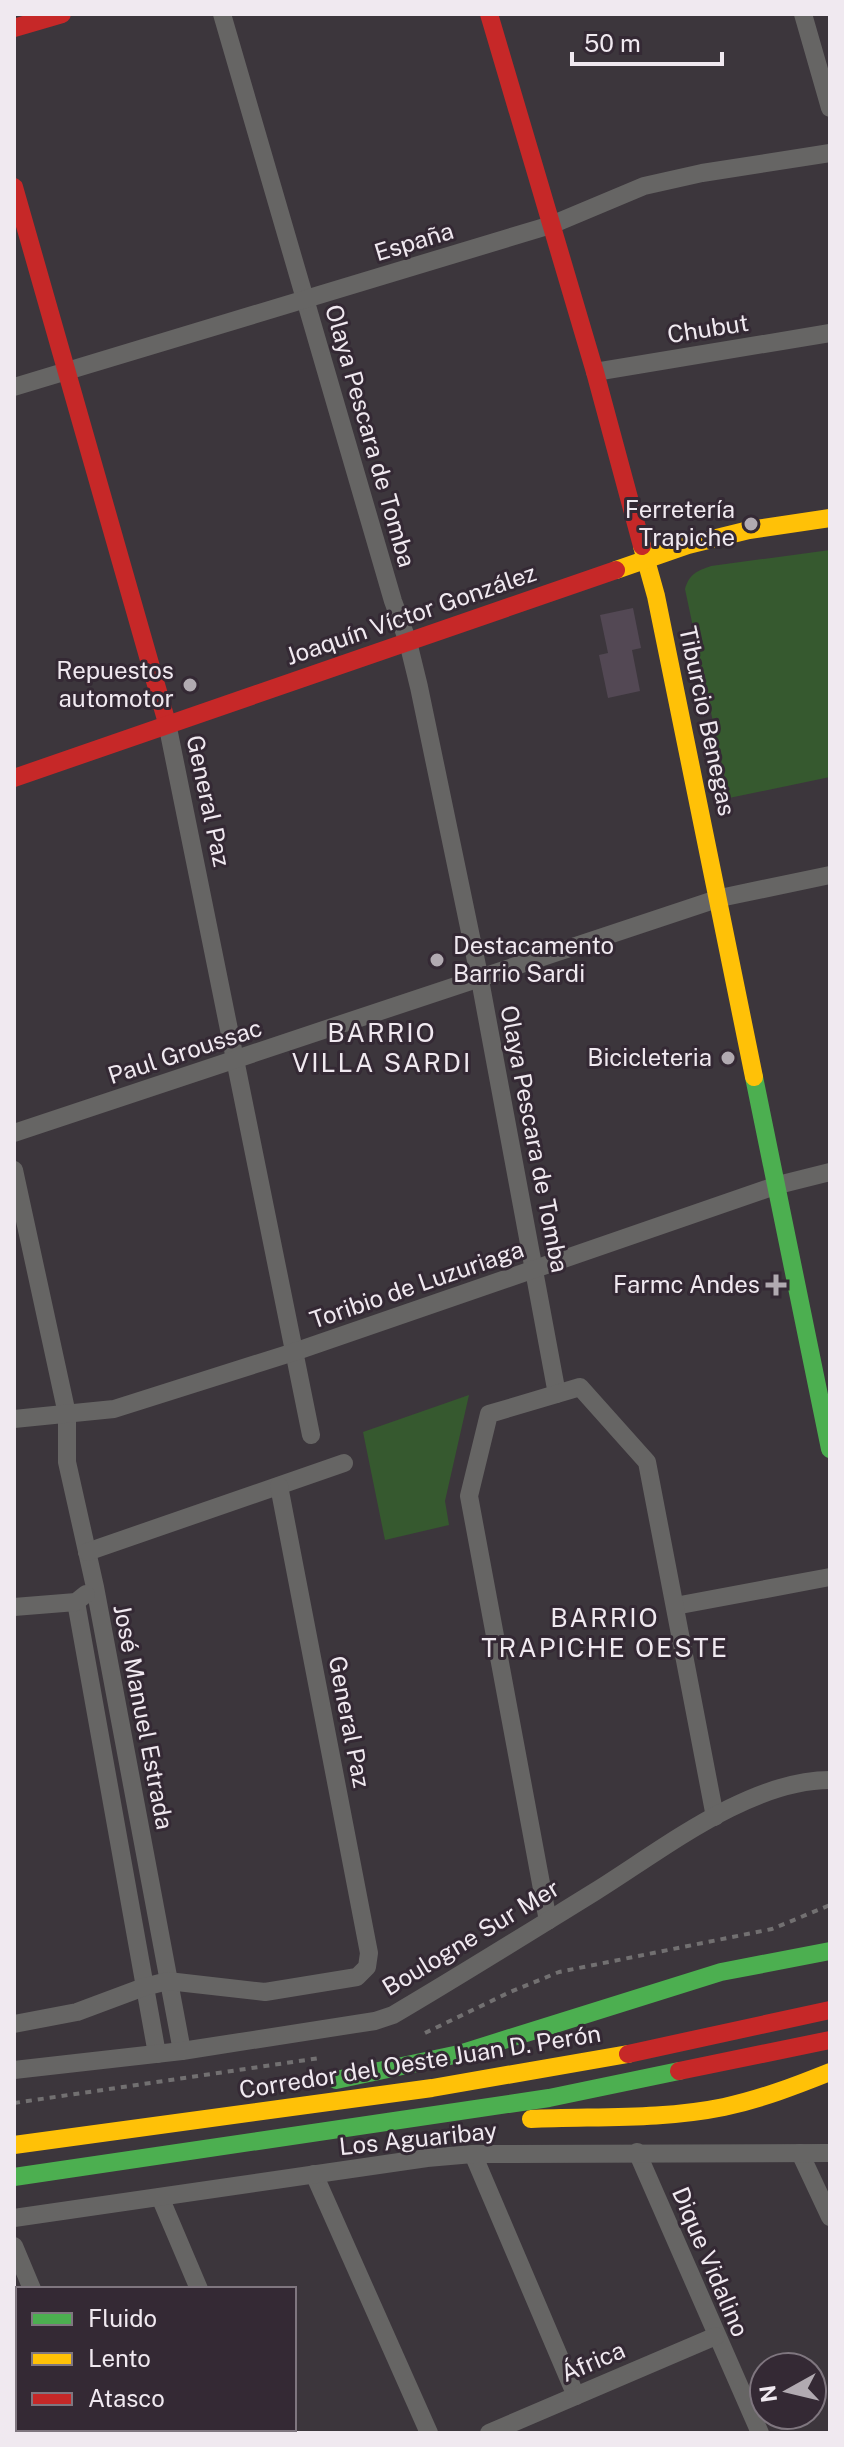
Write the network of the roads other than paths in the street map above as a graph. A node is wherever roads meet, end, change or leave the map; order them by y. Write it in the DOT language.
graph roads {
  1 [pos="62,14"];
  2 [pos="222,14"];
  3 [pos="489,14"];
  4 [pos="803,14"];
  5 [pos="14,28"];
  6 [pos="830,108"];
  7 [pos="830,153"];
  8 [pos="14,187"];
  9 [pos="551,225"];
  10 [pos="306,299"];
  11 [pos="830,333"];
  12 [pos="67,372"];
  13 [pos="595,372"];
  14 [pos="14,387"];
  15 [pos="830,518"];
  16 [pos="647,559"];
  17 [pos="408,642"];
  18 [pos="167,723"];
  19 [pos="14,778"];
  20 [pos="830,875"];
  21 [pos="720,898"];
  22 [pos="480,980"];
  23 [pos="236,1060"];
  24 [pos="14,1133"];
  25 [pos="14,1170"];
  26 [pos="830,1172"];
  27 [pos="778,1185"];
  28 [pos="535,1270"];
  29 [pos="294,1352"];
  30 [pos="557,1394"];
  31 [pos="67,1414"];
  32 [pos="14,1419"];
  33 [pos="311,1435"];
  34 [pos="830,1449"];
  35 [pos="344,1463"];
  36 [pos="279,1486"];
  37 [pos="87,1552"];
  38 [pos="830,1577"];
  39 [pos="95,1587"];
  40 [pos="76,1602"];
  41 [pos="675,1606"];
  42 [pos="14,1607"];
  43 [pos="830,1780"];
  44 [pos="715,1817"];
  45 [pos="548,1921"];
  46 [pos="830,1951"];
  47 [pos="168,1981"];
  48 [pos="144,1987"];
  49 [pos="830,2010"];
  50 [pos="14,2024"];
  51 [pos="830,2040"];
  52 [pos="182,2051"];
  53 [pos="157,2054"];
  54 [pos="14,2070"];
  55 [pos="830,2072"];
  56 [pos="207,2119"];
  57 [pos="355,2128"];
  58 [pos="14,2145"];
  59 [pos="637,2152"];
  60 [pos="800,2153"];
  61 [pos="830,2153"];
  62 [pos="473,2154"];
  63 [pos="314,2174"];
  64 [pos="14,2177"];
  65 [pos="160,2197"];
  66 [pos="830,2217"];
  67 [pos="14,2218"];
  68 [pos="14,2246"];
  69 [pos="31,2287"];
  70 [pos="198,2287"];
  71 [pos="716,2336"];
  72 [pos="576,2396"];
  73 [pos="429,2433"];
  74 [pos="489,2433"];
  75 [pos="760,2433"];
  1 -- 5 [label="main road"];
  2 -- 10 [label="street, Olaya Pescara de Tomba"];
  3 -- 9 [label="main road, Tiburcio Benegas"];
  4 -- 6 [label="street"];
  7 -- 9 [label="street, España"];
  8 -- 12 [label="main road, General Paz"];
  9 -- 10 [label="street, España"];
  9 -- 13 [label="main road, Tiburcio Benegas"];
  10 -- 12 [label="street, España"];
  10 -- 17 [label="street, Olaya Pescara de Tomba"];
  11 -- 13 [label="street, Chubut"];
  12 -- 14 [label="street, España"];
  12 -- 18 [label="main road, General Paz"];
  13 -- 16 [label="main road, Tiburcio Benegas"];
  15 -- 16 [label="main road, Joaquín Víctor González"];
  16 -- 17 [label="main road, Joaquín Víctor González"];
  16 -- 21 [label="main road, Tiburcio Benegas"];
  17 -- 18 [label="main road, Joaquín Víctor González"];
  17 -- 22 [label="street, Olaya Pescara de Tomba"];
  18 -- 19 [label="main road, Joaquín Víctor González"];
  18 -- 23 [label="street, General Paz"];
  20 -- 21 [label="street, Paul Groussac"];
  21 -- 22 [label="street, Paul Groussac"];
  21 -- 27 [label="main road, Tiburcio Benegas"];
  22 -- 23 [label="street, Paul Groussac"];
  22 -- 28 [label="street, Olaya Pescara de Tomba"];
  23 -- 24 [label="street, Paul Groussac"];
  23 -- 29 [label="street, General Paz"];
  25 -- 31 [label="street"];
  26 -- 27 [label="street, Toribio de Luzuriaga"];
  27 -- 28 [label="street, Toribio de Luzuriaga"];
  27 -- 34 [label="main road, Tiburcio Benegas"];
  28 -- 29 [label="street, Toribio de Luzuriaga"];
  28 -- 30 [label="street, Olaya Pescara de Tomba"];
  29 -- 31 [label="street, Toribio de Luzuriaga"];
  29 -- 33 [label="street, General Paz"];
  30 -- 41 [label="street"];
  30 -- 45 [label="street"];
  31 -- 32 [label="street, Toribio de Luzuriaga"];
  31 -- 37 [label="street, José Manuel Estrada"];
  35 -- 36 [label="street"];
  36 -- 37 [label="street"];
  36 -- 47 [label="street, General Paz"];
  37 -- 39 [label="street, José Manuel Estrada"];
  38 -- 41 [label="street"];
  39 -- 40 [label="street"];
  39 -- 47 [label="street, José Manuel Estrada"];
  40 -- 42 [label="street"];
  40 -- 48 [label="street, José Manuel Estrada"];
  41 -- 44 [label="street"];
  43 -- 44 [label="street, Boulogne Sur Mer"];
  44 -- 45 [label="street, Boulogne Sur Mer"];
  45 -- 52 [label="street, Boulogne Sur Mer"];
  46 -- 56 [label="main road"];
  47 -- 48 [label="street"];
  47 -- 52 [label="street, José Manuel Estrada"];
  48 -- 50 [label="street"];
  48 -- 53 [label="street, José Manuel Estrada"];
  49 -- 56 [label="main road, Corredor del Oeste Juan D. Perón"];
  51 -- 57 [label="main road"];
  52 -- 53 [label="street, Boulogne Sur Mer"];
  53 -- 54 [label="street, Boulogne Sur Mer"];
  55 -- 57 [label="main road"];
  56 -- 58 [label="main road, Corredor del Oeste Juan D. Perón"];
  57 -- 64 [label="main road"];
  59 -- 60 [label="street, Los Aguaribay"];
  59 -- 62 [label="street, Los Aguaribay"];
  59 -- 71 [label="street, Dique Vidalino"];
  60 -- 61 [label="street, Los Aguaribay"];
  60 -- 66 [label="street"];
  62 -- 63 [label="street, Los Aguaribay"];
  62 -- 72 [label="street"];
  63 -- 65 [label="street, Los Aguaribay"];
  63 -- 73 [label="street"];
  65 -- 67 [label="street, Los Aguaribay"];
  65 -- 70 [label="street"];
  68 -- 69 [label="street"];
  71 -- 72 [label="street, África"];
  71 -- 75 [label="street, Dique Vidalino"];
  72 -- 74 [label="street, África"];
}
